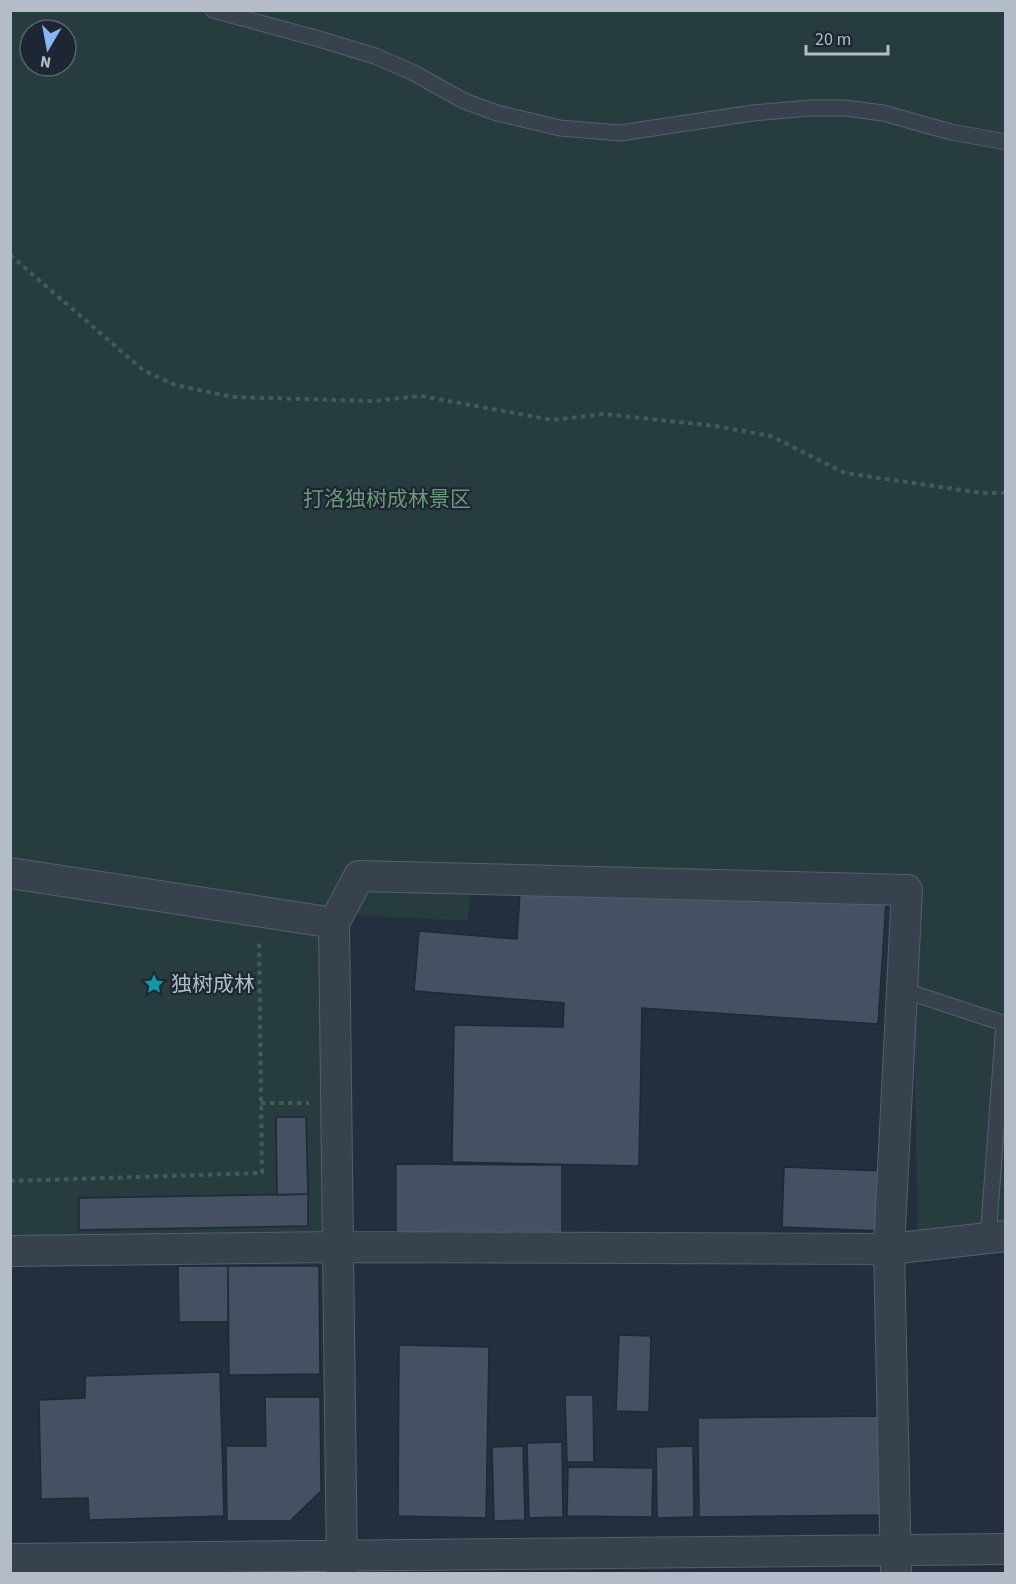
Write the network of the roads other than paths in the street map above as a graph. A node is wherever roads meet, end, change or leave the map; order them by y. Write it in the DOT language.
graph roads {
  1 [pos="213,10"];
  2 [pos="1005,142"];
  3 [pos="10,873"];
  4 [pos="334,923"];
  5 [pos="900,989"];
  6 [pos="1005,1023"];
  7 [pos="997,1237"];
  8 [pos="338,1247"];
  9 [pos="889,1249"];
  10 [pos="10,1251"];
  11 [pos="1005,1549"];
  12 [pos="10,1559"];
  13 [pos="896,1562"];
  14 [pos="341,1564"];
  1 -- 2 [label="lane"];
  3 -- 4 [label="street"];
  4 -- 5 [label="street"];
  4 -- 8 [label="street"];
  5 -- 6 [label="lane"];
  5 -- 9 [label="street"];
  6 -- 7 [label="lane"];
  7 -- 9 [label="street"];
  8 -- 9 [label="street"];
  8 -- 10 [label="street"];
  8 -- 14 [label="street"];
  9 -- 13 [label="street"];
  11 -- 13 [label="street"];
  12 -- 14 [label="street"];
  13 -- 14 [label="street"];
}
